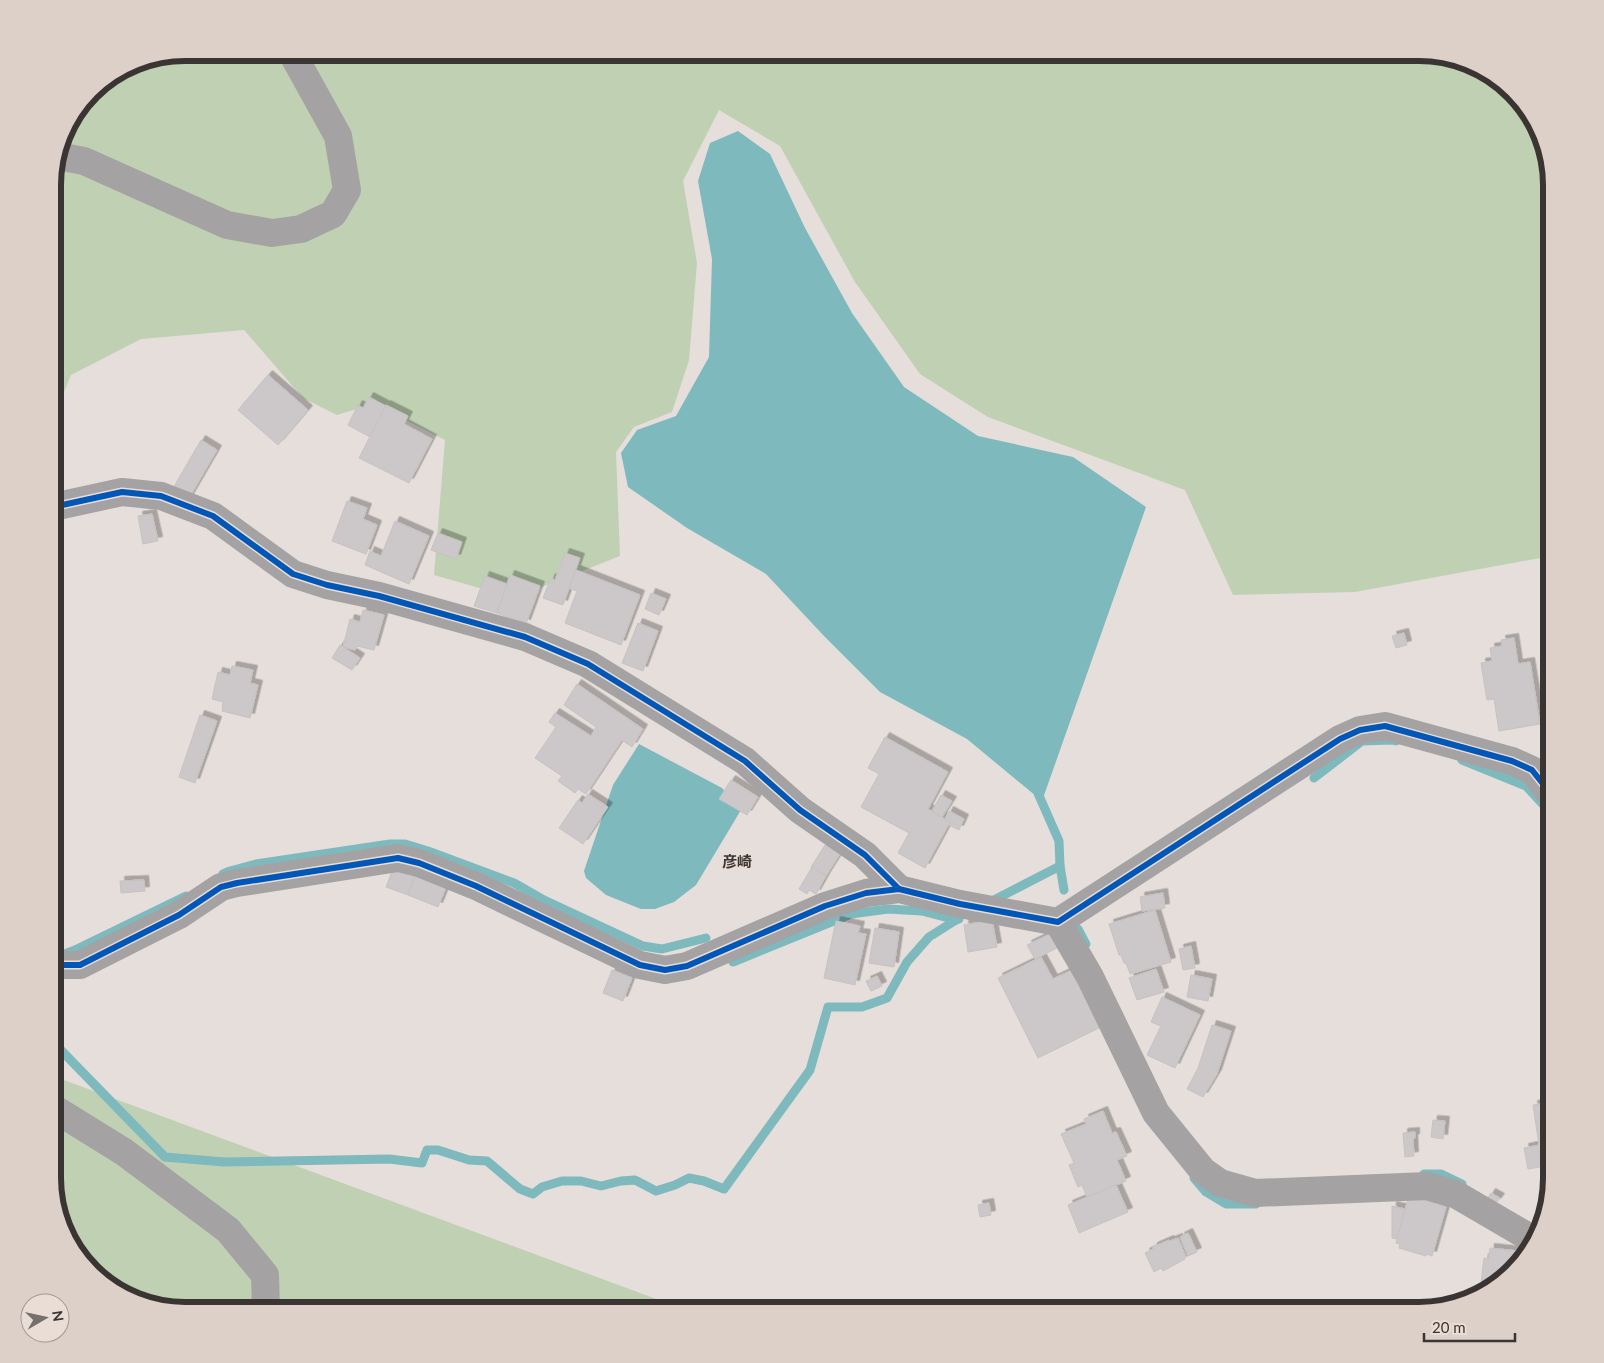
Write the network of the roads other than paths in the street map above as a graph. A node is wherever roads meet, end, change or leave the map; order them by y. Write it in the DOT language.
graph roads {
  1 [pos="297,61"];
  2 [pos="65,157"];
  3 [pos="62,505"];
  4 [pos="1543,783"];
  5 [pos="899,889"];
  6 [pos="1058,922"];
  7 [pos="62,965"];
  8 [pos="62,1114"];
  9 [pos="1528,1236"];
  10 [pos="266,1302"];
  1 -- 2 [label="street"];
  3 -- 5 [label="street"];
  4 -- 6 [label="street"];
  5 -- 6 [label="street"];
  5 -- 7 [label="street"];
  6 -- 9 [label="street"];
  8 -- 10 [label="street"];
}
